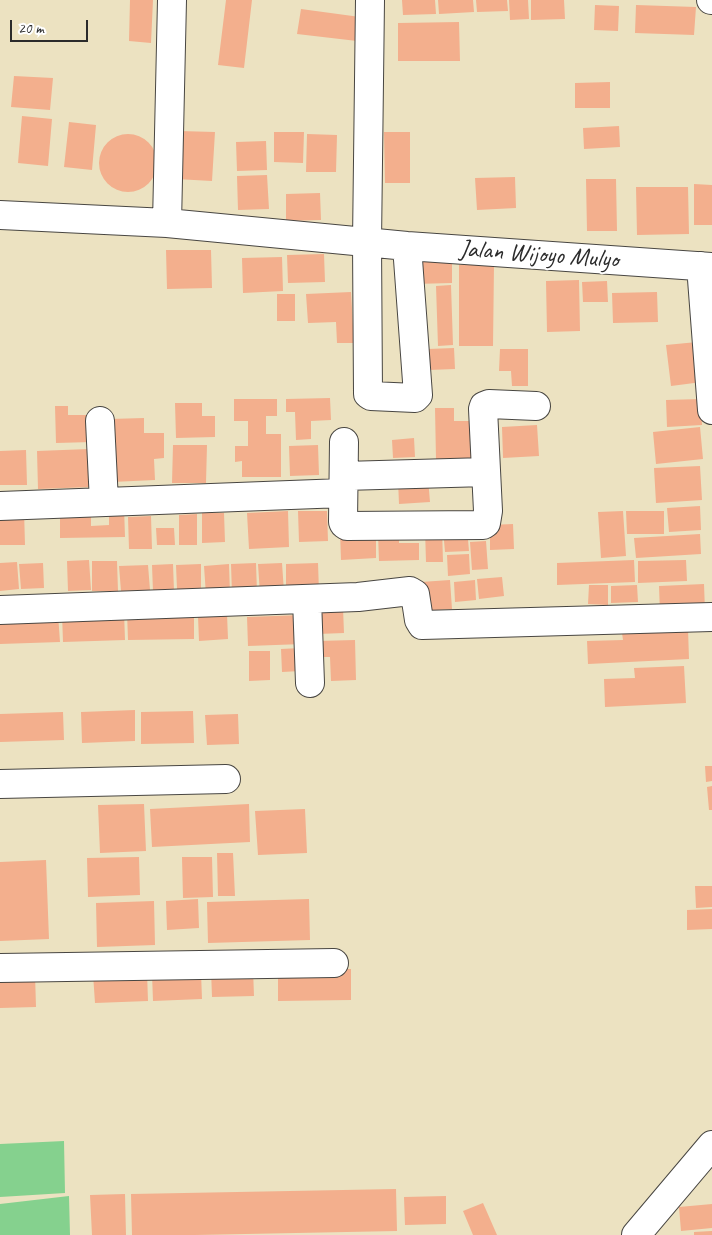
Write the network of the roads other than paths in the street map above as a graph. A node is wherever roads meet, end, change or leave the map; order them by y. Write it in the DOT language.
graph roads {
  1 [pos="172,0"];
  2 [pos="370,0"];
  3 [pos="0,215"];
  4 [pos="167,224"];
  5 [pos="367,242"];
  6 [pos="407,246"];
  7 [pos="706,267"];
  8 [pos="536,406"];
  9 [pos="712,410"];
  10 [pos="100,421"];
  11 [pos="344,442"];
  12 [pos="486,472"];
  13 [pos="343,484"];
  14 [pos="104,502"];
  15 [pos="0,506"];
  16 [pos="307,599"];
  17 [pos="0,610"];
  18 [pos="712,617"];
  19 [pos="310,683"];
  20 [pos="226,779"];
  21 [pos="0,784"];
  22 [pos="334,963"];
  23 [pos="0,968"];
  24 [pos="712,1145"];
  25 [pos="636,1235"];
  1 -- 4 [label="street"];
  2 -- 5 [label="street"];
  3 -- 4 [label="street, Jalan Wijoyo Mulyo"];
  4 -- 5 [label="street, Jalan Wijoyo Mulyo"];
  5 -- 6 [label="street, Jalan Wijoyo Mulyo"];
  5 -- 6 [label="street"];
  6 -- 7 [label="street, Jalan Wijoyo Mulyo"];
  7 -- 9 [label="street"];
  8 -- 12 [label="street"];
  10 -- 14 [label="street"];
  11 -- 13 [label="street"];
  12 -- 13 [label="street"];
  12 -- 13 [label="street"];
  13 -- 14 [label="street"];
  14 -- 15 [label="street"];
  16 -- 17 [label="street"];
  16 -- 18 [label="street"];
  16 -- 19 [label="street"];
  20 -- 21 [label="street"];
  22 -- 23 [label="street"];
  24 -- 25 [label="street"];
}
